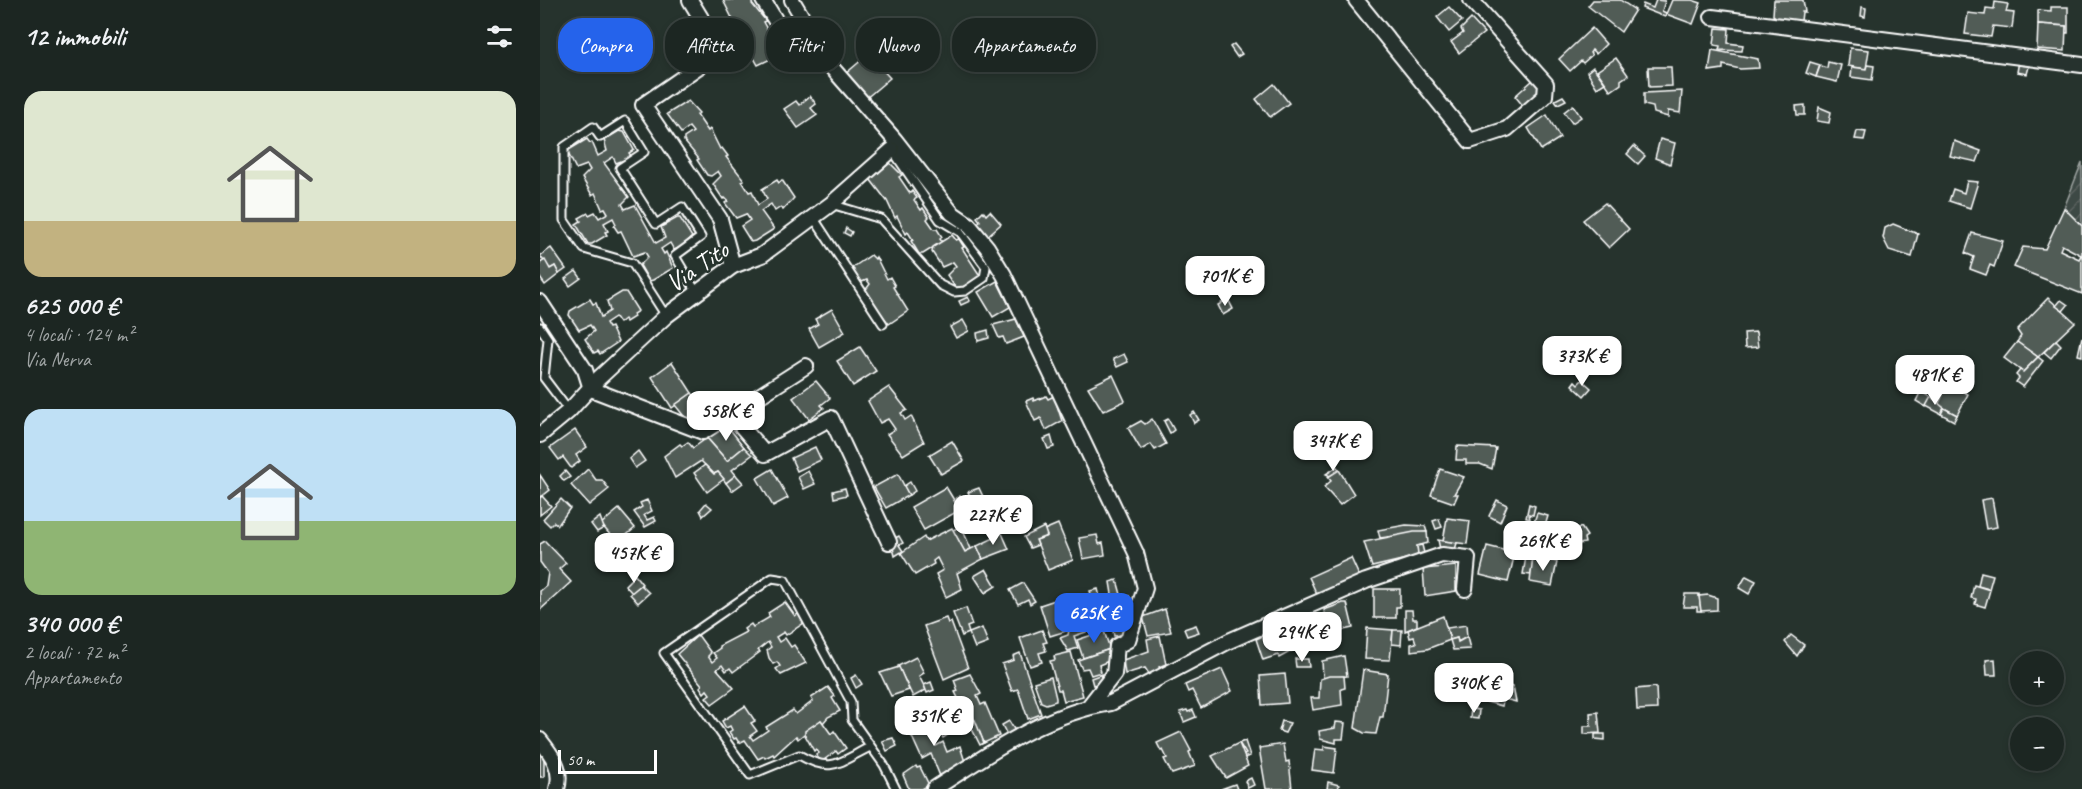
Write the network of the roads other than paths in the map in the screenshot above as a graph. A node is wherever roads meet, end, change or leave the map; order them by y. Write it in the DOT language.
graph roads {
  1 [pos="690,0"];
  2 [pos="763,0"];
  3 [pos="792,0"];
  4 [pos="1356,0"];
  5 [pos="1471,0"];
  6 [pos="1712,17"];
  7 [pos="774,18"];
  8 [pos="2082,65"];
  9 [pos="892,150"];
  10 [pos="831,204"];
  11 [pos="813,217"];
  12 [pos="733,266"];
  13 [pos="697,293"];
  14 [pos="540,302"];
  15 [pos="666,316"];
  16 [pos="883,324"];
  17 [pos="540,327"];
  18 [pos="806,366"];
  19 [pos="542,378"];
  20 [pos="591,389"];
  21 [pos="569,411"];
  22 [pos="730,414"];
  23 [pos="540,435"];
  24 [pos="889,542"];
  25 [pos="1465,589"];
  26 [pos="1089,706"];
  27 [pos="540,740"];
  28 [pos="870,747"];
  29 [pos="557,789"];
  30 [pos="896,789"];
  31 [pos="934,789"];
  1 -- 12 [label="street"];
  2 -- 7 [label="street"];
  3 -- 26 [label="street"];
  4 -- 5 [label="street"];
  6 -- 8 [label="street"];
  9 -- 10 [label="street, Via Tito"];
  9 -- 10 [label="lane"];
  10 -- 11 [label="street, Via Tito"];
  11 -- 12 [label="street, Via Tito"];
  11 -- 16 [label="lane"];
  12 -- 13 [label="street, Via Tito"];
  13 -- 15 [label="street, Via Tito"];
  13 -- 15 [label="lane"];
  14 -- 20 [label="street"];
  15 -- 20 [label="street, Via Tito"];
  17 -- 19 [label="lane"];
  18 -- 22 [label="street"];
  19 -- 21 [label="lane"];
  20 -- 21 [label="street, Via Tito"];
  20 -- 22 [label="street"];
  21 -- 23 [label="street, Via Tito"];
  22 -- 24 [label="street"];
  25 -- 26 [label="street"];
  26 -- 31 [label="street"];
  27 -- 29 [label="street"];
  28 -- 28 [label="lane"];
  28 -- 30 [label="lane"];
}
